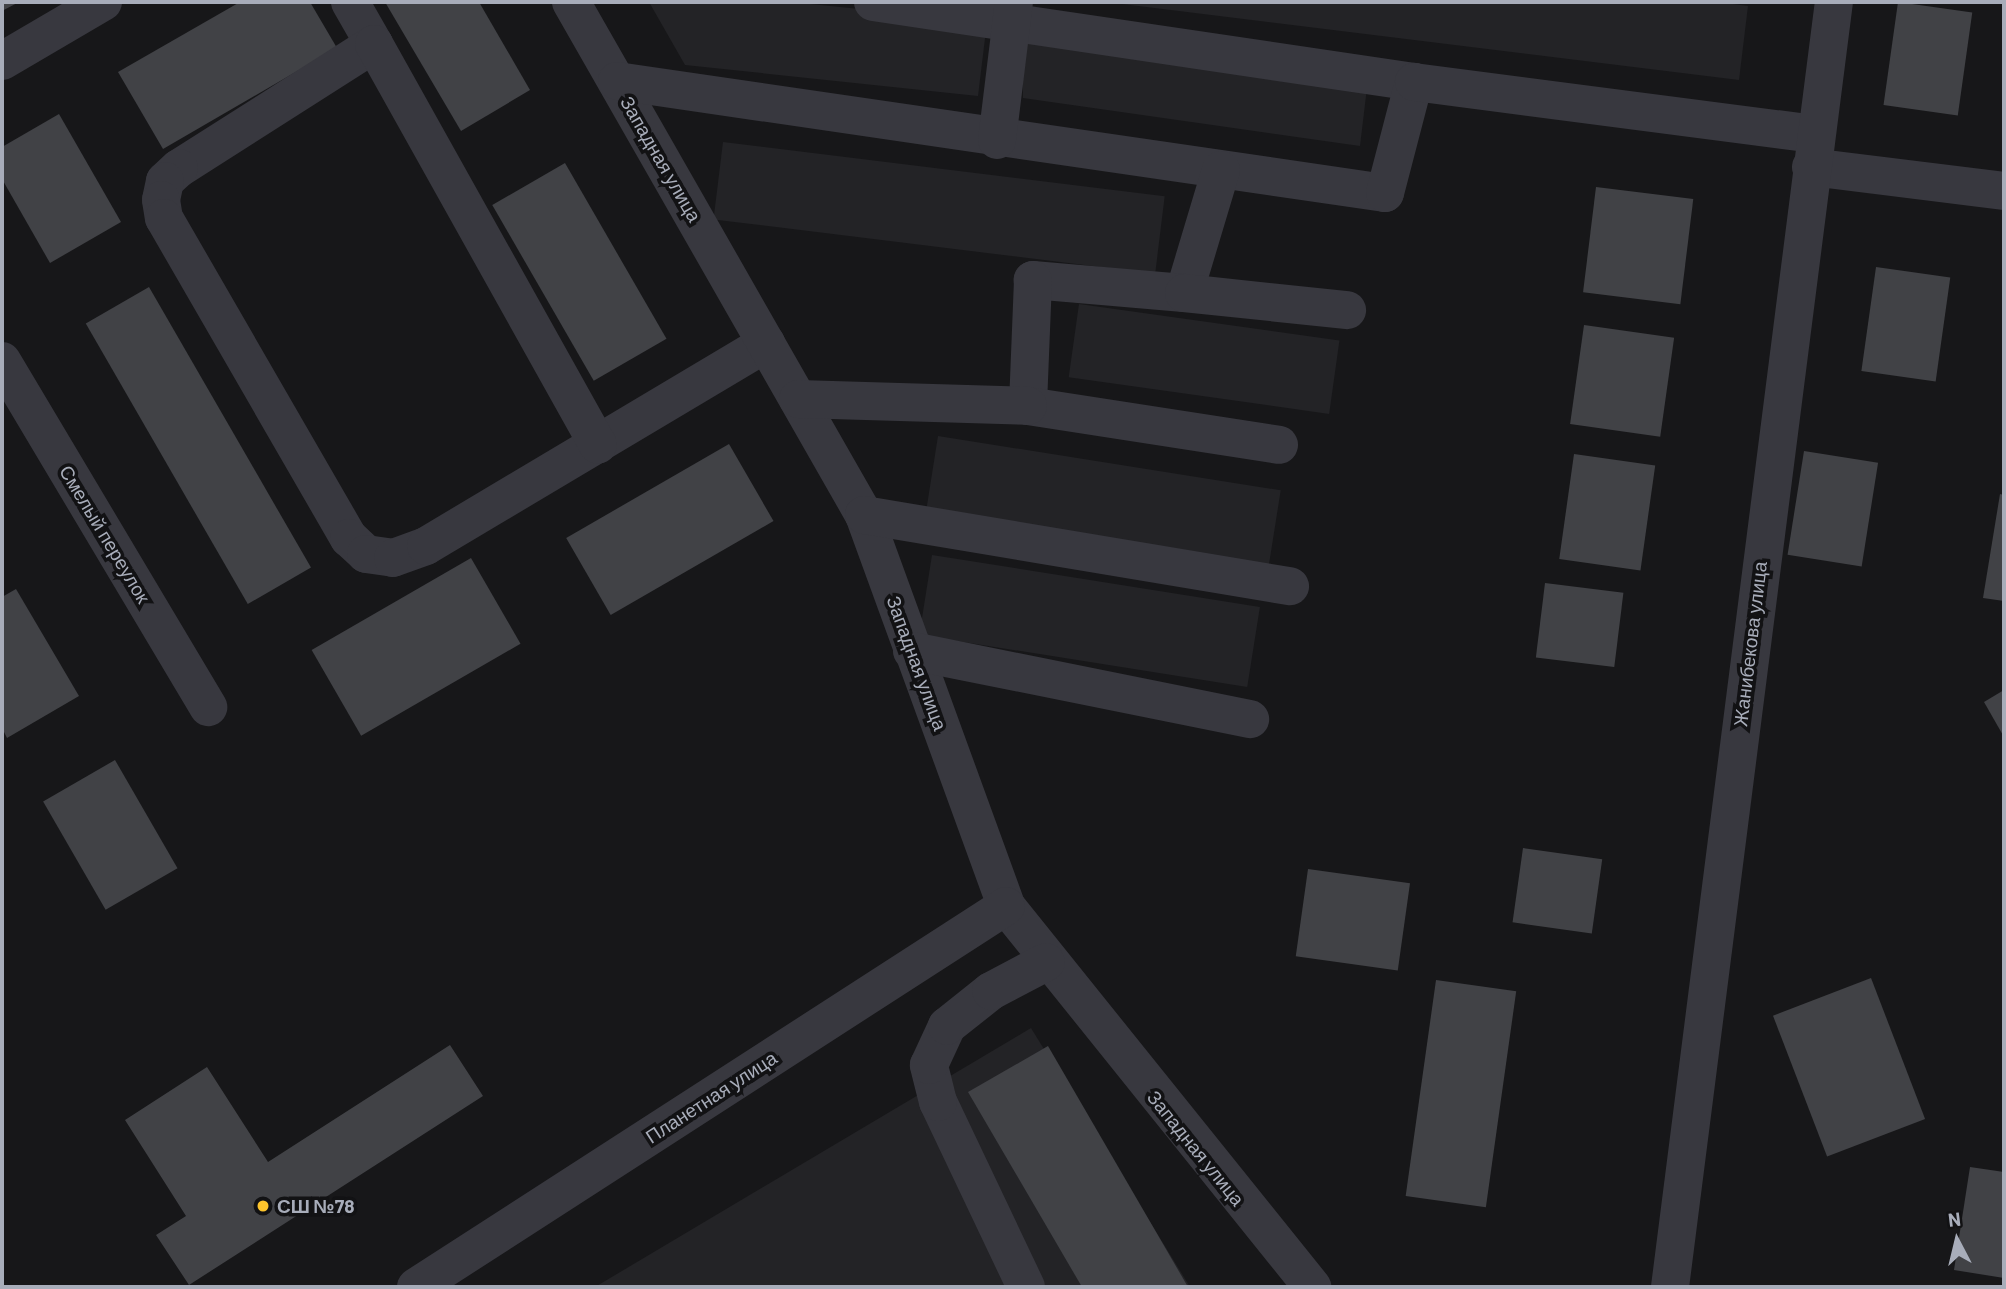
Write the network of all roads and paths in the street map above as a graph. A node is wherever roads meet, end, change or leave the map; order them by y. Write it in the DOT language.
graph roads {
  1 [pos="103,2"];
  2 [pos="350,2"];
  3 [pos="571,2"];
  4 [pos="873,2"];
  5 [pos="1834,2"];
  6 [pos="1013,12"];
  7 [pos="374,44"];
  8 [pos="2,61"];
  9 [pos="617,81"];
  10 [pos="1414,82"];
  11 [pos="997,140"];
  12 [pos="1814,150"];
  13 [pos="1221,170"];
  14 [pos="2004,191"];
  15 [pos="1184,293"];
  16 [pos="1347,310"];
  17 [pos="766,343"];
  18 [pos="2,361"];
  19 [pos="798,399"];
  20 [pos="1028,406"];
  21 [pos="598,445"];
  22 [pos="1279,445"];
  23 [pos="864,515"];
  24 [pos="1290,586"];
  25 [pos="912,651"];
  26 [pos="208,707"];
  27 [pos="1250,719"];
  28 [pos="1006,906"];
  29 [pos="1046,962"];
  30 [pos="416,1287"];
  31 [pos="1026,1287"];
  32 [pos="1312,1287"];
  33 [pos="1670,1287"];
  1 -- 8 [label="street"];
  2 -- 7 [label="street"];
  3 -- 9 [label="street, Западная улица"];
  4 -- 6 [label="street"];
  5 -- 12 [label="street, Жанибекова улица"];
  6 -- 10 [label="street"];
  6 -- 11 [label="street"];
  7 -- 21 [label="street"];
  7 -- 21 [label="street"];
  9 -- 11 [label="street"];
  9 -- 17 [label="street, Западная улица"];
  10 -- 12 [label="street"];
  10 -- 13 [label="street"];
  11 -- 13 [label="street"];
  12 -- 14 [label="street"];
  12 -- 33 [label="street, Жанибекова улица"];
  13 -- 15 [label="street"];
  15 -- 16 [label="street"];
  15 -- 20 [label="street"];
  17 -- 19 [label="street, Западная улица"];
  17 -- 21 [label="street"];
  18 -- 26 [label="street, Смелый переулок"];
  19 -- 20 [label="street"];
  19 -- 23 [label="street, Западная улица"];
  20 -- 22 [label="street"];
  23 -- 24 [label="street"];
  23 -- 25 [label="street, Западная улица"];
  25 -- 27 [label="street"];
  25 -- 28 [label="street, Западная улица"];
  28 -- 29 [label="street, Западная улица"];
  28 -- 30 [label="street, Планетная улица"];
  29 -- 31 [label="street"];
  29 -- 32 [label="street, Западная улица"];
}
